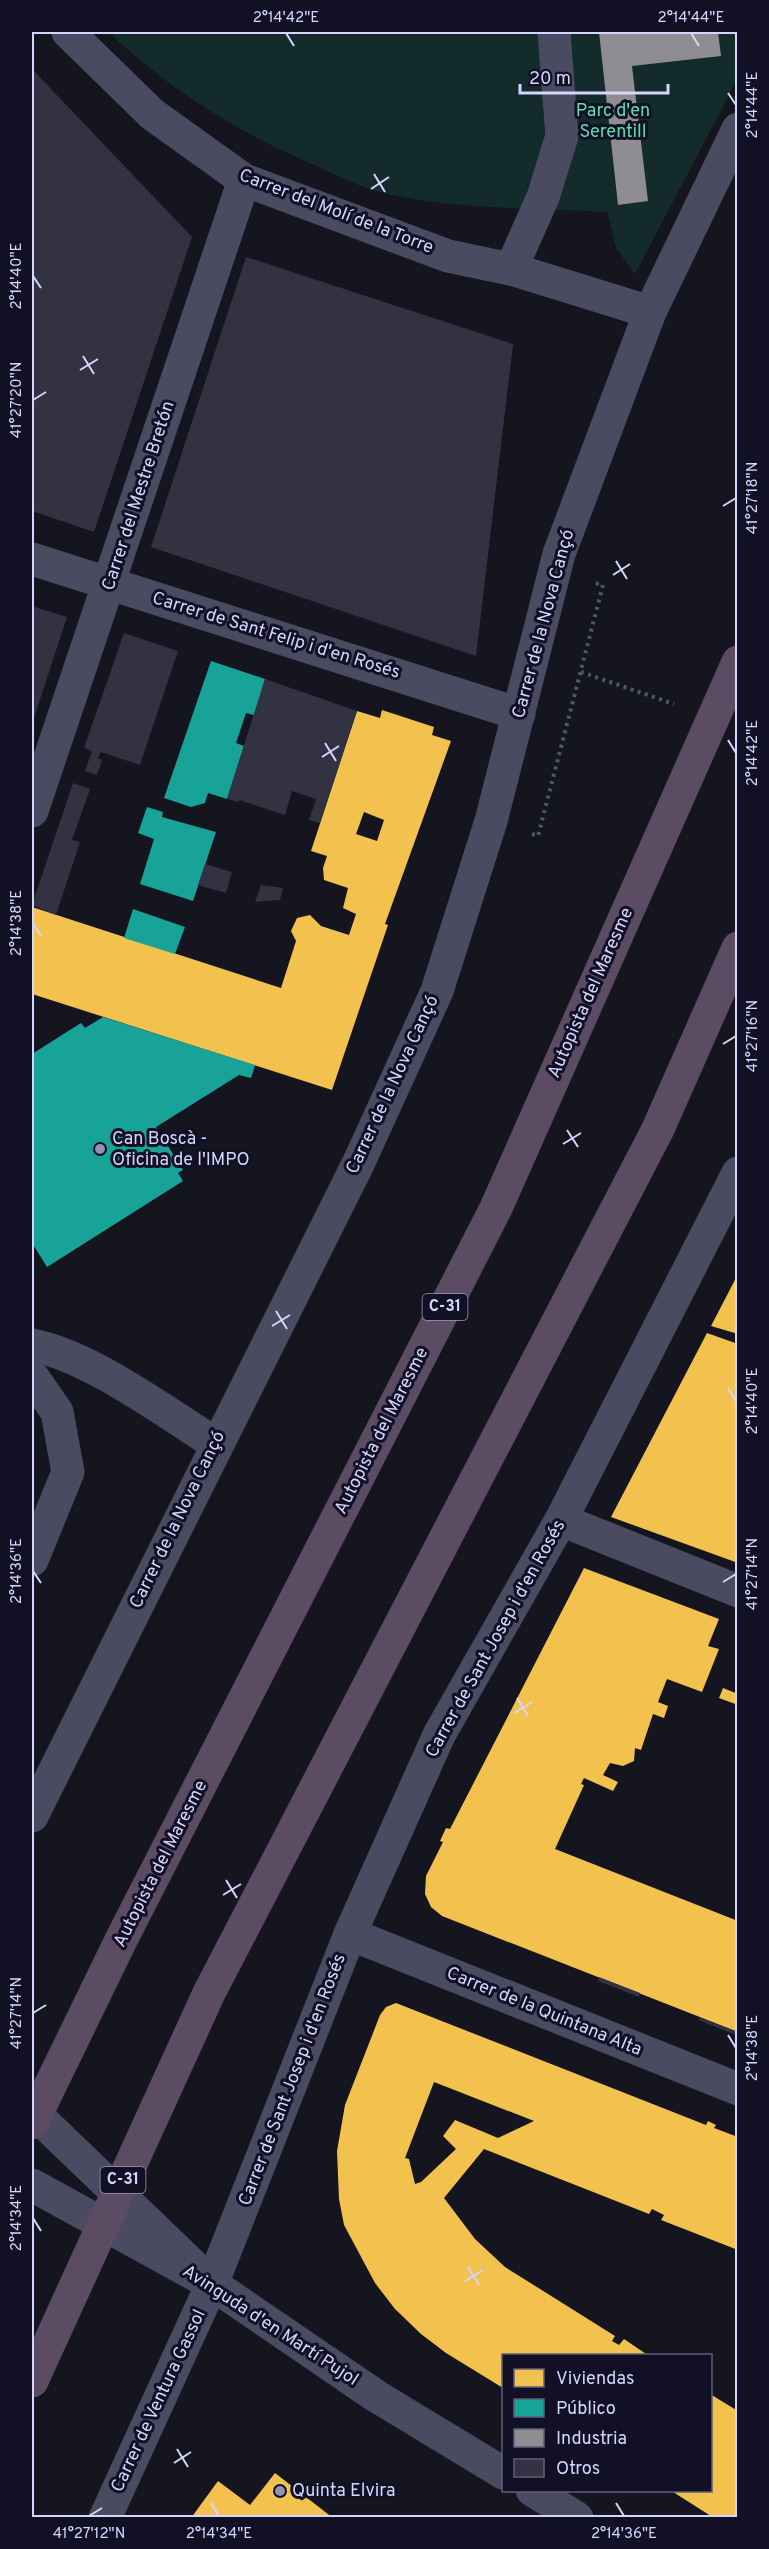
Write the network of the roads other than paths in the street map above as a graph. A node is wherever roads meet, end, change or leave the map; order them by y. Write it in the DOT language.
graph roads {
  1 [pos="68,32"];
  2 [pos="554,32"];
  3 [pos="738,129"];
  4 [pos="244,180"];
  5 [pos="511,269"];
  6 [pos="650,312"];
  7 [pos="32,559"];
  8 [pos="110,584"];
  9 [pos="738,662"];
  10 [pos="519,714"];
  11 [pos="32,811"];
  12 [pos="738,948"];
  13 [pos="738,1004"];
  14 [pos="658,1129"];
  15 [pos="738,1173"];
  16 [pos="32,1345"];
  17 [pos="32,1376"];
  18 [pos="216,1444"];
  19 [pos="561,1520"];
  20 [pos="32,1560"];
  21 [pos="738,1591"];
  22 [pos="32,1816"];
  23 [pos="350,1934"];
  24 [pos="738,2089"];
  25 [pos="32,2111"];
  26 [pos="32,2123"];
  27 [pos="32,2185"];
  28 [pos="212,2284"];
  29 [pos="32,2381"];
  30 [pos="502,2472"];
  31 [pos="535,2492"];
  32 [pos="105,2517"];
  33 [pos="577,2517"];
  1 -- 4 [label="street, Carrer del Molí de la Torre"];
  2 -- 5 [label="street"];
  3 -- 6 [label="street, Carrer de la Nova Cançó"];
  4 -- 5 [label="street, Carrer del Molí de la Torre"];
  4 -- 8 [label="street, Carrer del Mestre Bretón"];
  5 -- 6 [label="street, Carrer del Molí de la Torre"];
  6 -- 10 [label="street, Carrer de la Nova Cançó"];
  7 -- 8 [label="street, Carrer de Sant Felip i d'en Rosés"];
  8 -- 10 [label="street, Carrer de Sant Felip i d'en Rosés"];
  8 -- 11 [label="street, Carrer del Mestre Bretón"];
  9 -- 26 [label="highway, Autopista del Maresme / C-31"];
  10 -- 18 [label="street, Carrer de la Nova Cançó"];
  12 -- 14 [label="highway, C-31"];
  13 -- 14 [label="highway"];
  14 -- 29 [label="highway, C-31"];
  15 -- 19 [label="street, Carrer de Sant Josep i d'en Rosés"];
  16 -- 18 [label="street"];
  17 -- 20 [label="street"];
  18 -- 22 [label="street, Carrer de la Nova Cançó"];
  19 -- 21 [label="street"];
  19 -- 23 [label="street, Carrer de Sant Josep i d'en Rosés"];
  23 -- 24 [label="street, Carrer de la Quintana Alta"];
  23 -- 28 [label="street, Carrer de Sant Josep i d'en Rosés"];
  25 -- 28 [label="street"];
  27 -- 28 [label="street, Avinguda d'en Martí Pujol"];
  28 -- 30 [label="street, Avinguda d'en Martí Pujol"];
  28 -- 32 [label="street, Carrer de Ventura Gassol"];
  31 -- 33 [label="street"];
}
